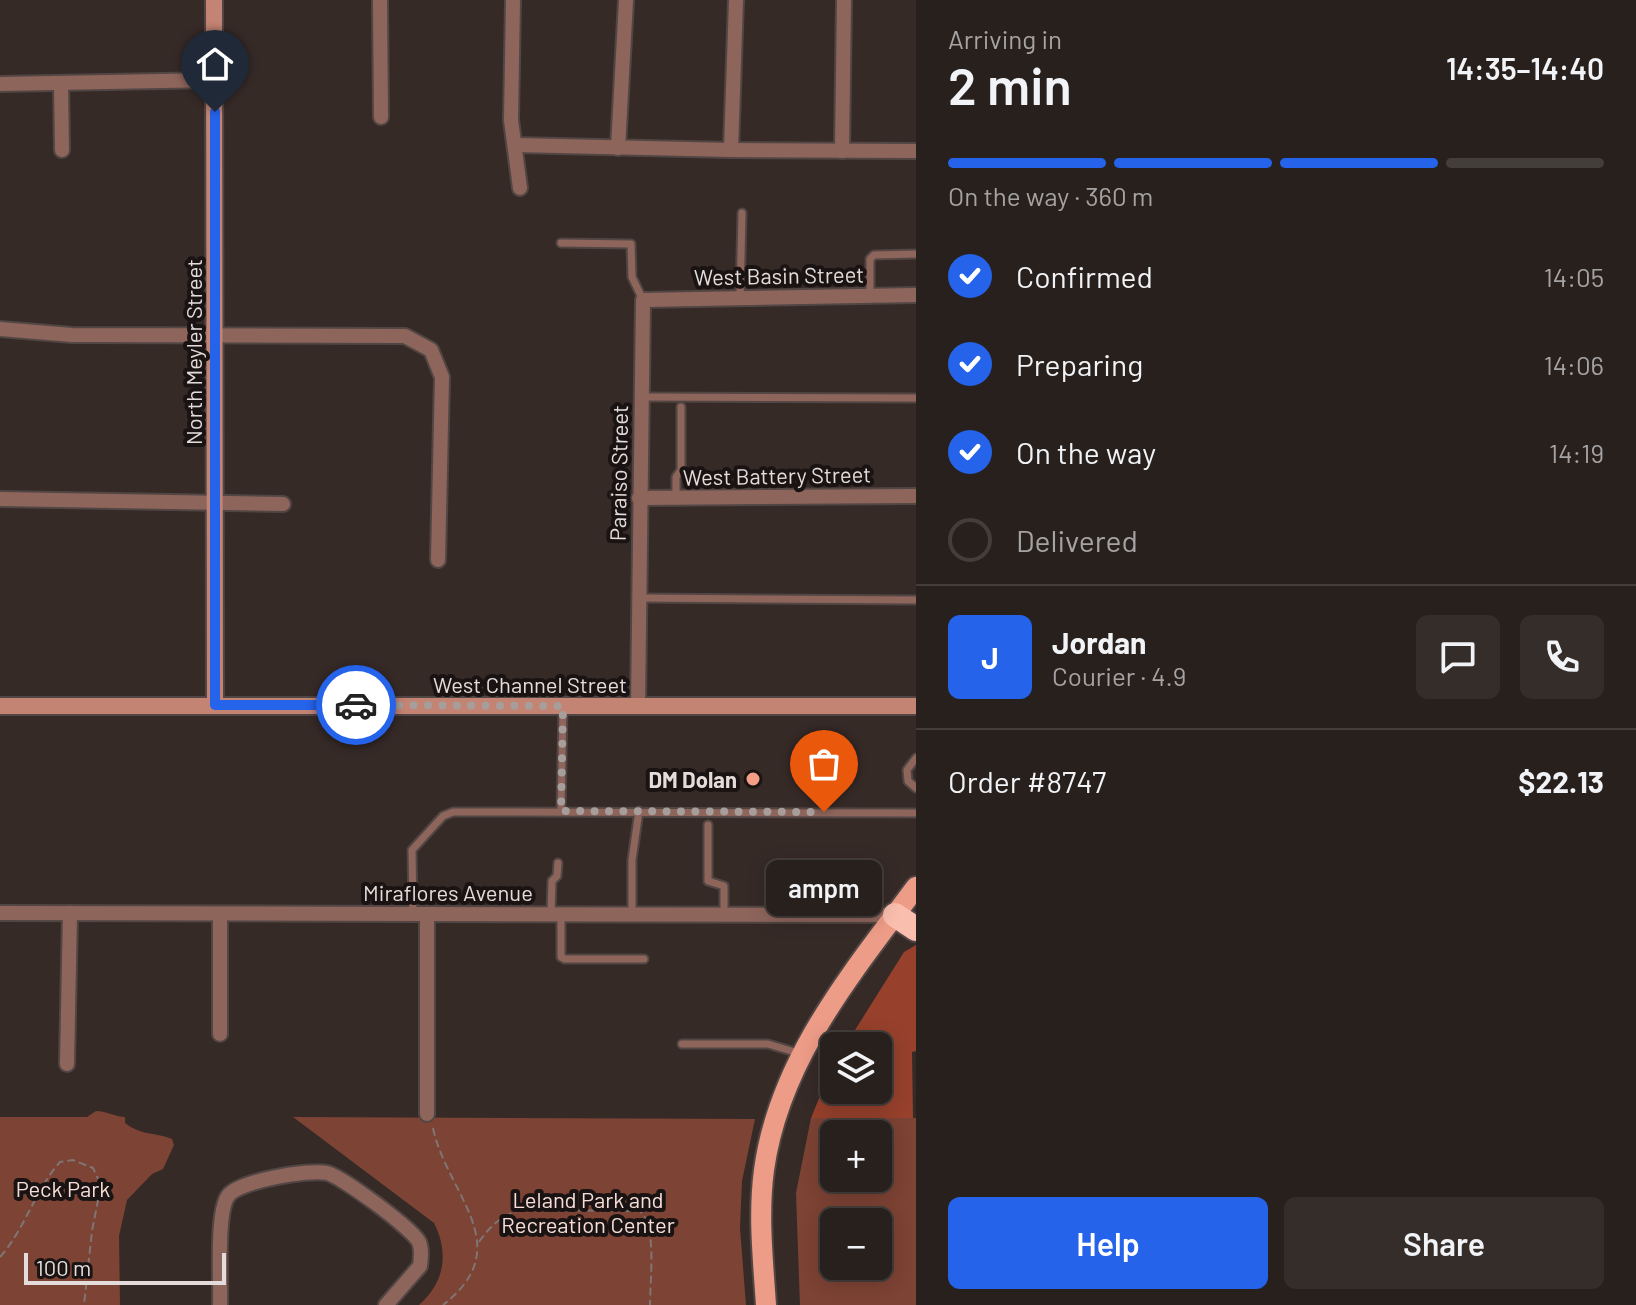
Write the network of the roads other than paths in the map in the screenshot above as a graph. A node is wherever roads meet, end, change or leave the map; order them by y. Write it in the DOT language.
graph roads {
  1 [pos="214,0"];
  2 [pos="380,0"];
  3 [pos="513,0"];
  4 [pos="626,0"];
  5 [pos="736,0"];
  6 [pos="844,0"];
  7 [pos="215,80"];
  8 [pos="61,83"];
  9 [pos="0,84"];
  10 [pos="381,117"];
  11 [pos="516,145"];
  12 [pos="618,148"];
  13 [pos="62,150"];
  14 [pos="731,150"];
  15 [pos="842,151"];
  16 [pos="916,151"];
  17 [pos="520,188"];
  18 [pos="742,213"];
  19 [pos="561,243"];
  20 [pos="916,254"];
  21 [pos="916,295"];
  22 [pos="870,296"];
  23 [pos="740,298"];
  24 [pos="643,300"];
  25 [pos="0,329"];
  26 [pos="215,335"];
  27 [pos="641,397"];
  28 [pos="916,398"];
  29 [pos="681,407"];
  30 [pos="916,496"];
  31 [pos="639,498"];
  32 [pos="676,498"];
  33 [pos="0,499"];
  34 [pos="215,503"];
  35 [pos="283,504"];
  36 [pos="438,560"];
  37 [pos="638,598"];
  38 [pos="916,600"];
  39 [pos="215,705"];
  40 [pos="0,706"];
  41 [pos="563,706"];
  42 [pos="638,706"];
  43 [pos="916,706"];
  44 [pos="916,758"];
  45 [pos="916,788"];
  46 [pos="561,811"];
  47 [pos="639,811"];
  48 [pos="916,813"];
  49 [pos="708,825"];
  50 [pos="558,863"];
  51 [pos="916,887"];
  52 [pos="0,913"];
  53 [pos="70,913"];
  54 [pos="220,914"];
  55 [pos="420,914"];
  56 [pos="556,914"];
  57 [pos="632,915"];
  58 [pos="724,915"];
  59 [pos="906,915"];
  60 [pos="916,929"];
  61 [pos="644,959"];
  62 [pos="220,1034"];
  63 [pos="682,1044"];
  64 [pos="802,1053"];
  65 [pos="67,1064"];
  66 [pos="430,1121"];
  67 [pos="220,1305"];
  68 [pos="386,1305"];
  69 [pos="766,1305"];
  1 -- 7 [label="street, North Meyler Street"];
  2 -- 10 [label="street"];
  3 -- 11 [label="street"];
  4 -- 12 [label="street"];
  5 -- 14 [label="street"];
  6 -- 15 [label="street"];
  7 -- 8 [label="street"];
  7 -- 26 [label="street, North Meyler Street"];
  8 -- 9 [label="street"];
  8 -- 13 [label="street"];
  11 -- 12 [label="street"];
  11 -- 17 [label="street"];
  12 -- 14 [label="street"];
  14 -- 15 [label="street"];
  15 -- 16 [label="street"];
  18 -- 23 [label="lane"];
  19 -- 24 [label="lane, Paraiso Street"];
  20 -- 22 [label="lane"];
  21 -- 22 [label="street, West Basin Street"];
  22 -- 23 [label="street, West Basin Street"];
  23 -- 24 [label="street, West Basin Street"];
  24 -- 27 [label="street, Paraiso Street"];
  25 -- 26 [label="street"];
  26 -- 34 [label="street, North Meyler Street"];
  26 -- 36 [label="street"];
  27 -- 28 [label="lane"];
  27 -- 31 [label="street, Paraiso Street"];
  29 -- 32 [label="lane"];
  30 -- 32 [label="street, West Battery Street"];
  31 -- 32 [label="street, West Battery Street"];
  31 -- 37 [label="street, Paraiso Street"];
  33 -- 34 [label="street"];
  34 -- 35 [label="street"];
  34 -- 39 [label="street, North Meyler Street"];
  37 -- 38 [label="lane"];
  37 -- 42 [label="street, Paraiso Street"];
  39 -- 40 [label="street, West Channel Street"];
  39 -- 41 [label="street, West Channel Street"];
  41 -- 42 [label="street, West Channel Street"];
  41 -- 46 [label="lane"];
  42 -- 43 [label="street, West Channel Street"];
  44 -- 45 [label="lane"];
  46 -- 47 [label="lane"];
  46 -- 55 [label="lane"];
  47 -- 48 [label="lane"];
  47 -- 57 [label="lane"];
  49 -- 58 [label="lane"];
  50 -- 56 [label="lane"];
  51 -- 59 [label="main road"];
  52 -- 53 [label="street, Miraflores Avenue"];
  53 -- 54 [label="street, Miraflores Avenue"];
  53 -- 65 [label="street"];
  54 -- 55 [label="street, Miraflores Avenue"];
  54 -- 62 [label="street"];
  55 -- 56 [label="street, Miraflores Avenue"];
  55 -- 66 [label="street"];
  56 -- 57 [label="street, Miraflores Avenue"];
  56 -- 61 [label="lane"];
  57 -- 58 [label="street, Miraflores Avenue"];
  58 -- 59 [label="street, Miraflores Avenue"];
  59 -- 60 [label="highway"];
  59 -- 64 [label="main road"];
  63 -- 64 [label="lane"];
  64 -- 69 [label="main road"];
  67 -- 68 [label="street"];
}
